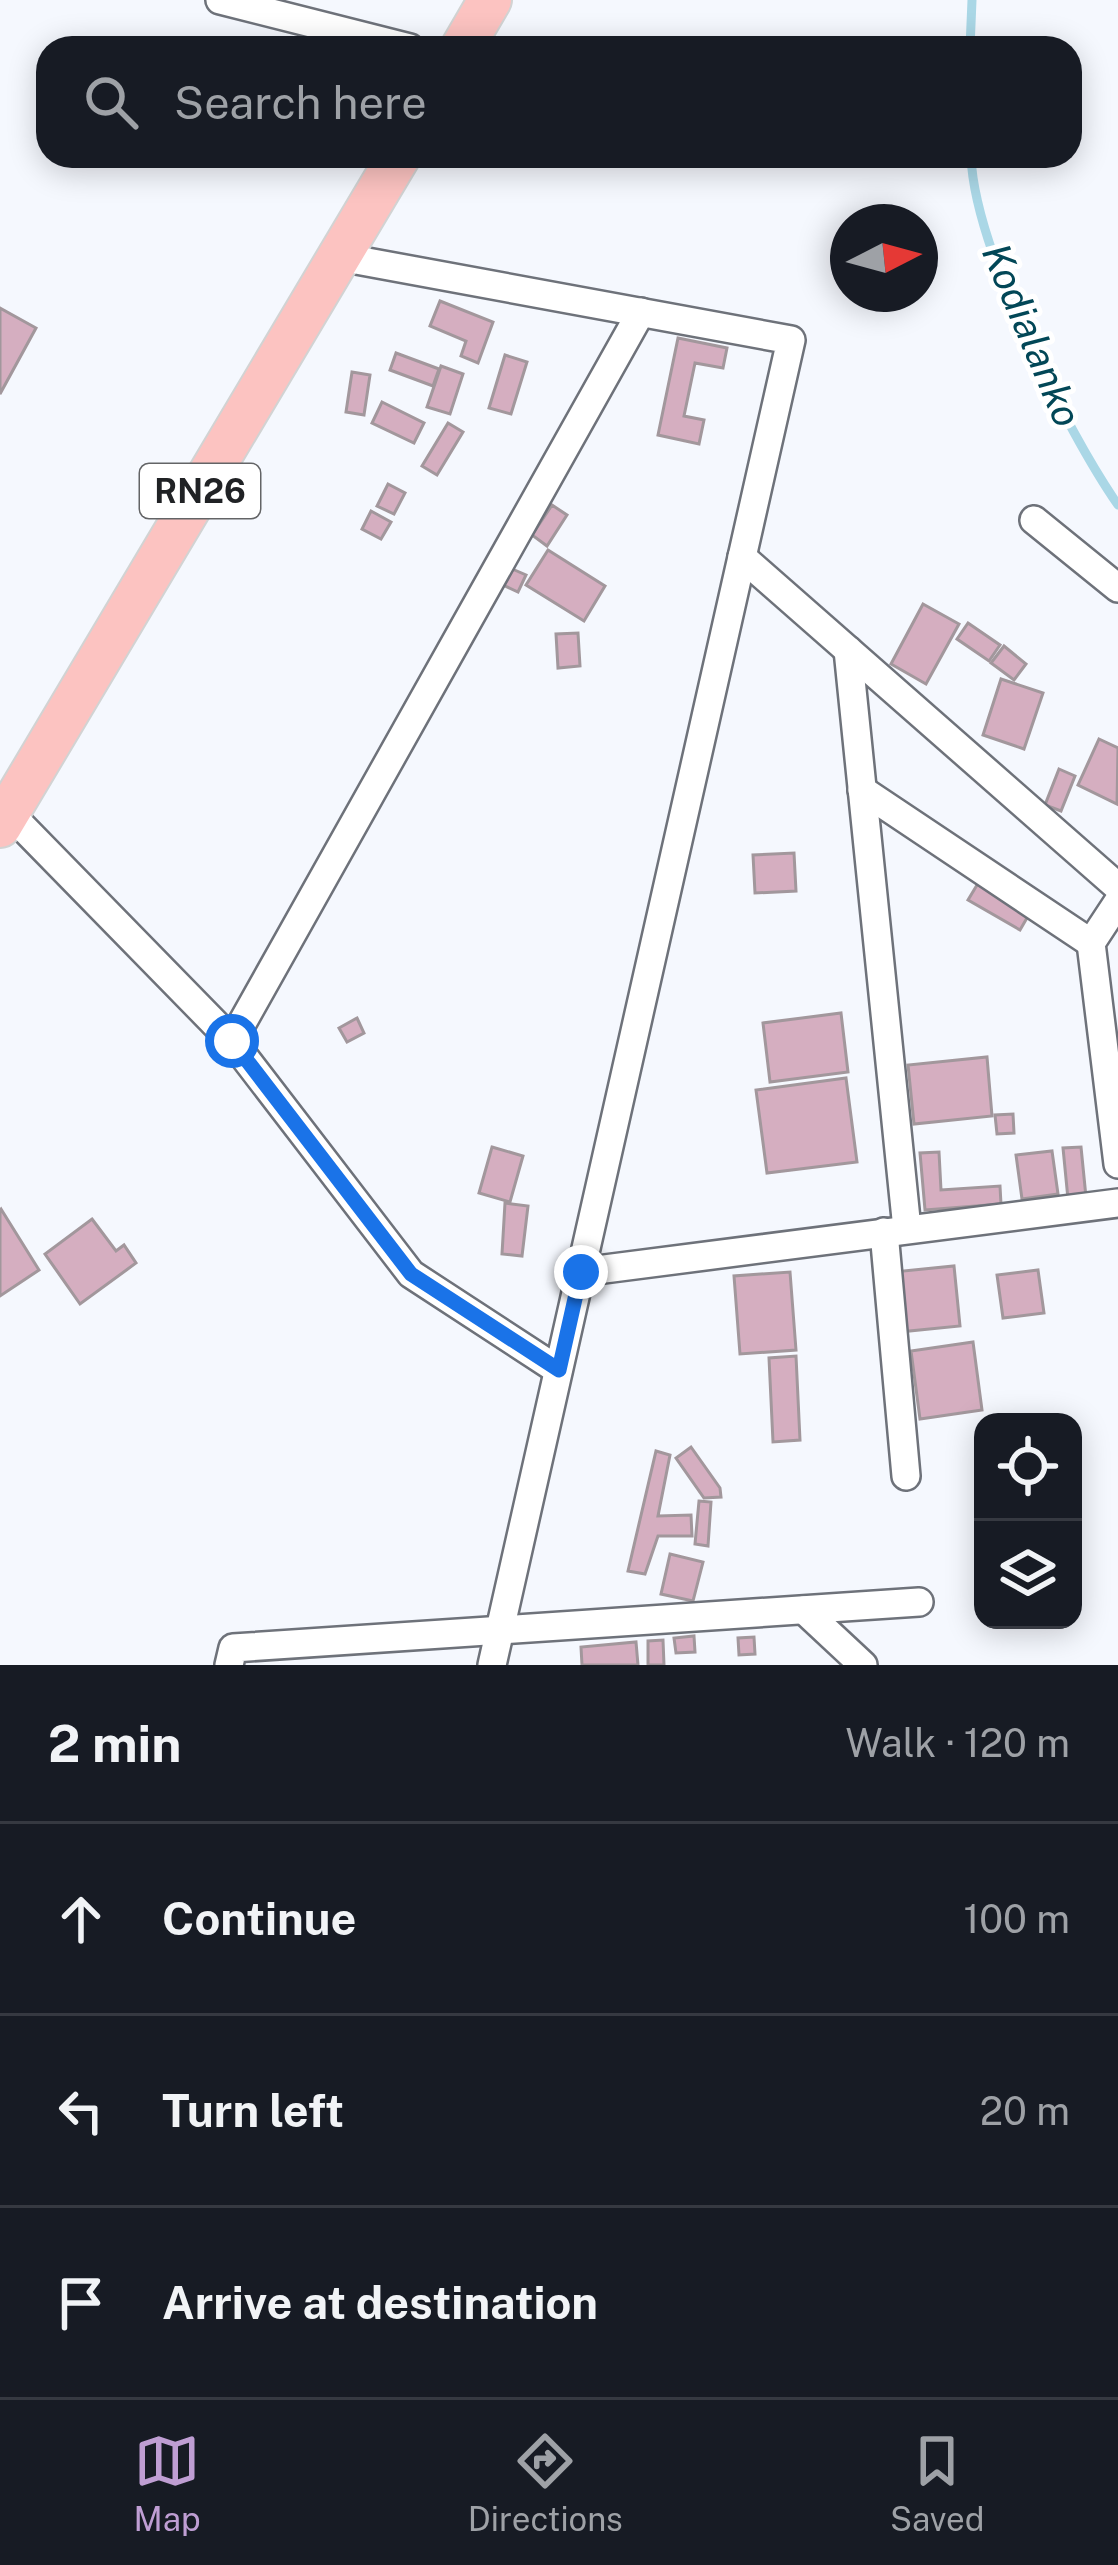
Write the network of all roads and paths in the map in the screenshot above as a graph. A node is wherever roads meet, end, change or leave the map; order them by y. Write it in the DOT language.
graph roads {
  1 [pos="220,0"];
  2 [pos="490,0"];
  3 [pos="362,36"];
  4 [pos="469,36"];
  5 [pos="392,168"];
  6 [pos="340,256"];
  7 [pos="641,312"];
  8 [pos="1034,520"];
  9 [pos="742,557"];
  10 [pos="1118,588"];
  11 [pos="848,650"];
  12 [pos="862,790"];
  13 [pos="4,819"];
  14 [pos="1118,887"];
  15 [pos="1118,902"];
  16 [pos="1091,943"];
  17 [pos="232,1041"];
  18 [pos="1112,1066"];
  19 [pos="1118,1164"];
  20 [pos="1118,1203"];
  21 [pos="896,1231"];
  22 [pos="581,1272"];
  23 [pos="559,1370"];
  24 [pos="906,1476"];
  25 [pos="919,1602"];
  26 [pos="804,1610"];
  27 [pos="500,1631"];
  28 [pos="229,1665"];
  29 [pos="492,1665"];
  30 [pos="863,1665"];
  1 -- 3 [label="street"];
  2 -- 4 [label="main road"];
  5 -- 6 [label="main road, RN26"];
  6 -- 7 [label="street"];
  6 -- 13 [label="main road, RN26"];
  7 -- 9 [label="street"];
  7 -- 17 [label="street"];
  8 -- 10 [label="street"];
  9 -- 11 [label="street"];
  9 -- 22 [label="street"];
  11 -- 12 [label="street"];
  11 -- 14 [label="street"];
  12 -- 16 [label="street"];
  12 -- 21 [label="street"];
  13 -- 17 [label="street"];
  15 -- 16 [label="street"];
  16 -- 18 [label="street"];
  17 -- 23 [label="street"];
  18 -- 19 [label="street"];
  20 -- 21 [label="street"];
  21 -- 22 [label="street"];
  21 -- 24 [label="street"];
  22 -- 23 [label="street"];
  23 -- 27 [label="street"];
  25 -- 26 [label="street"];
  26 -- 27 [label="street"];
  26 -- 30 [label="street"];
  27 -- 28 [label="street"];
  27 -- 29 [label="street"];
}
